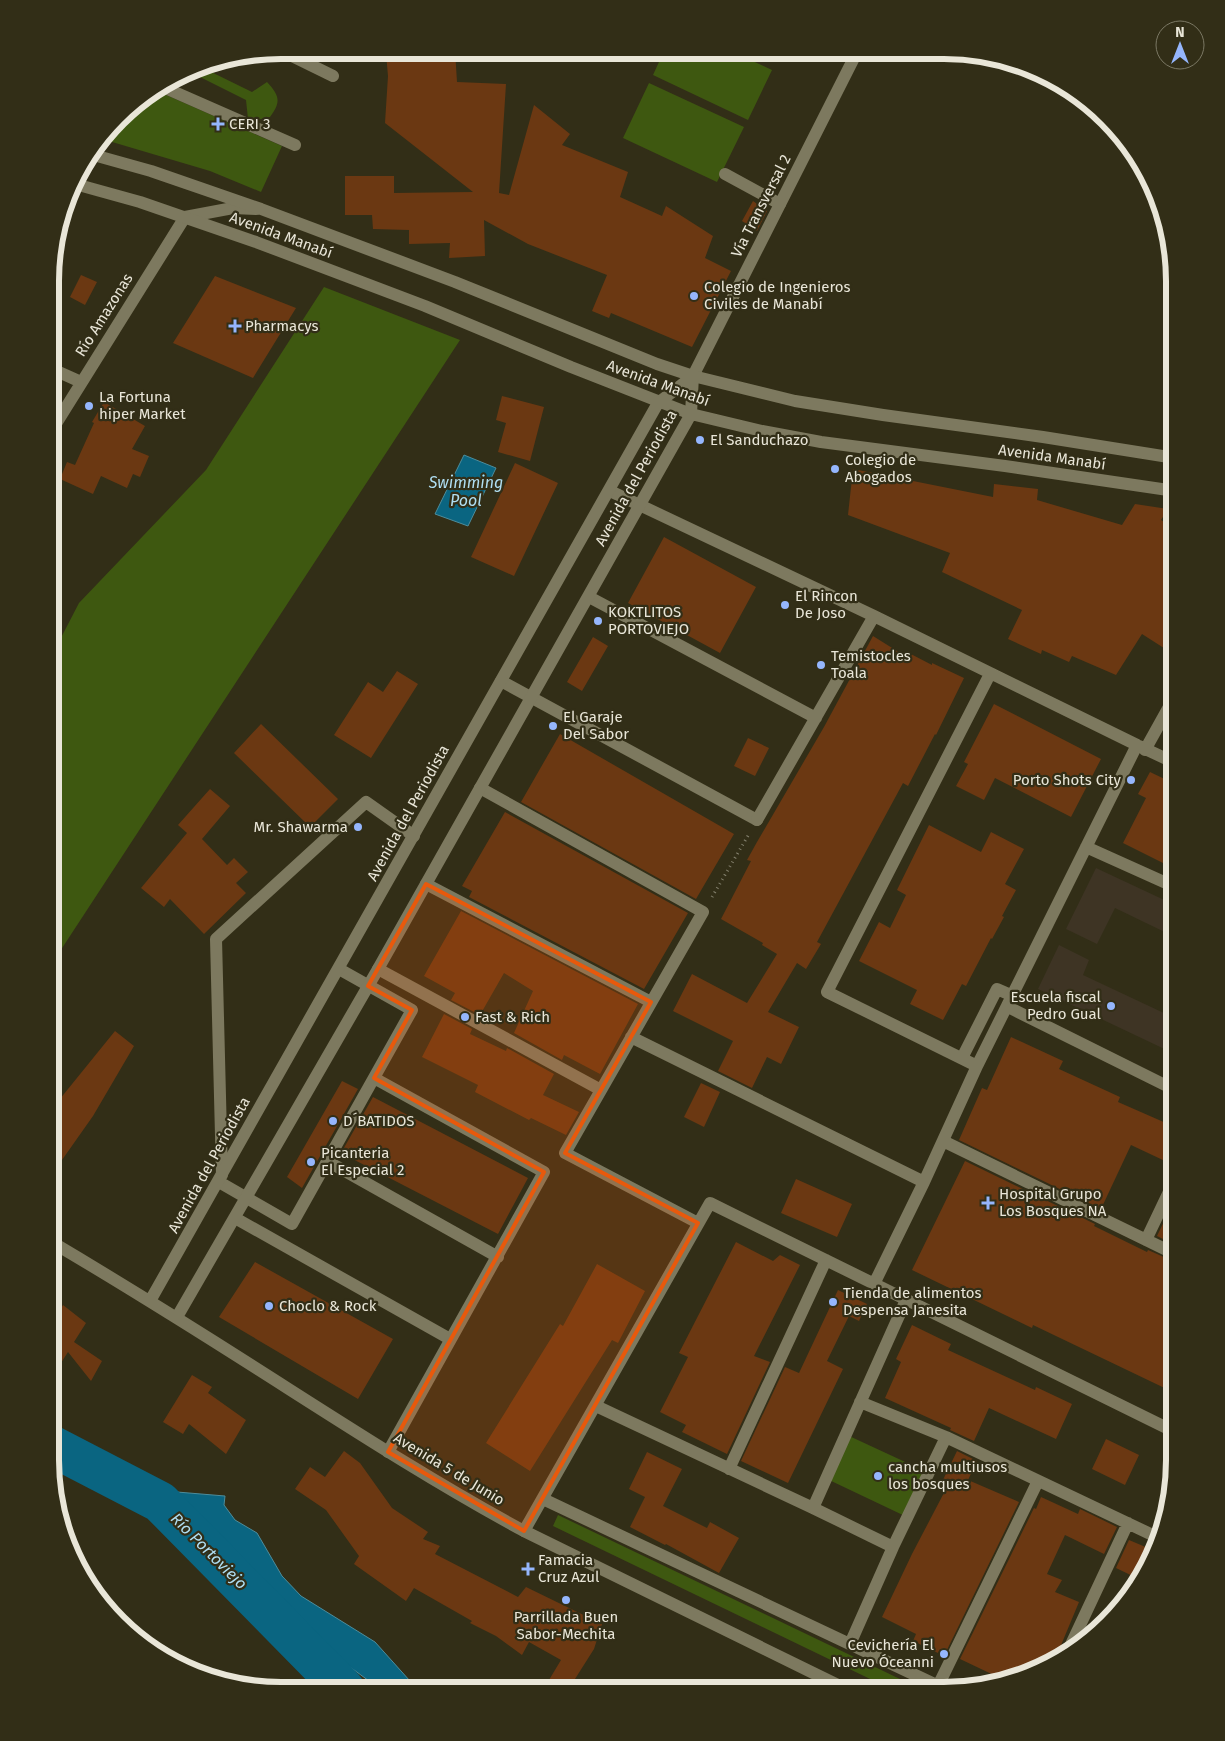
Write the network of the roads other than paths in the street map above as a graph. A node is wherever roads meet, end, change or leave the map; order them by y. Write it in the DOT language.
graph roads {
  1 [pos="298,59"];
  2 [pos="853,59"];
  3 [pos="333,76"];
  4 [pos="168,89"];
  5 [pos="295,145"];
  6 [pos="97,156"];
  7 [pos="725,174"];
  8 [pos="80,186"];
  9 [pos="780,204"];
  10 [pos="261,209"];
  11 [pos="185,217"];
  12 [pos="59,372"];
  13 [pos="693,376"];
  14 [pos="81,382"];
  15 [pos="658,402"];
  16 [pos="691,414"];
  17 [pos="59,418"];
  18 [pos="1166,457"];
  19 [pos="1166,490"];
  20 [pos="610,491"];
  21 [pos="640,506"];
  22 [pos="588,597"];
  23 [pos="874,616"];
  24 [pos="990,674"];
  25 [pos="501,681"];
  26 [pos="531,697"];
  27 [pos="1166,710"];
  28 [pos="816,718"];
  29 [pos="1141,747"];
  30 [pos="1166,759"];
  31 [pos="480,788"];
  32 [pos="414,836"];
  33 [pos="1086,848"];
  34 [pos="1166,883"];
  35 [pos="426,884"];
  36 [pos="339,969"];
  37 [pos="378,969"];
  38 [pos="368,986"];
  39 [pos="1010,1001"];
  40 [pos="651,1002"];
  41 [pos="631,1037"];
  42 [pos="962,1058"];
  43 [pos="977,1066"];
  44 [pos="374,1078"];
  45 [pos="1166,1085"];
  46 [pos="601,1090"];
  47 [pos="943,1141"];
  48 [pos="327,1161"];
  49 [pos="220,1178"];
  50 [pos="924,1182"];
  51 [pos="247,1198"];
  52 [pos="1166,1198"];
  53 [pos="235,1218"];
  54 [pos="698,1223"];
  55 [pos="1146,1240"];
  56 [pos="59,1246"];
  57 [pos="1166,1250"];
  58 [pos="498,1257"];
  59 [pos="826,1260"];
  60 [pos="874,1284"];
  61 [pos="906,1300"];
  62 [pos="150,1301"];
  63 [pos="177,1318"];
  64 [pos="450,1340"];
  65 [pos="860,1402"];
  66 [pos="596,1406"];
  67 [pos="1166,1428"];
  68 [pos="946,1438"];
  69 [pos="388,1452"];
  70 [pos="729,1469"];
  71 [pos="1038,1481"];
  72 [pos="543,1499"];
  73 [pos="813,1508"];
  74 [pos="1128,1523"];
  75 [pos="524,1531"];
  76 [pos="1153,1535"];
  77 [pos="893,1547"];
  78 [pos="1072,1642"];
  79 [pos="850,1644"];
  80 [pos="832,1682"];
  81 [pos="930,1682"];
  82 [pos="946,1682"];
  1 -- 3 [label="street"];
  2 -- 9 [label="street, Vía Transversal 2"];
  4 -- 5 [label="street"];
  6 -- 10 [label="street, Avenida Manabí"];
  7 -- 9 [label="street"];
  8 -- 11 [label="street, Avenida Manabí"];
  9 -- 13 [label="street, Vía Transversal 2"];
  10 -- 11 [label="street, Avenida Manabí"];
  10 -- 13 [label="street, Avenida Manabí"];
  11 -- 14 [label="street, Río Amazonas"];
  11 -- 15 [label="street, Avenida Manabí"];
  12 -- 14 [label="street"];
  13 -- 15 [label="street, Avenida del Periodista"];
  13 -- 16 [label="street, Avenida del Periodista"];
  13 -- 18 [label="street, Avenida Manabí"];
  14 -- 17 [label="street, Río Amazonas"];
  15 -- 16 [label="street, Avenida Manabí"];
  15 -- 20 [label="street, Avenida del Periodista"];
  16 -- 19 [label="street, Avenida Manabí"];
  16 -- 21 [label="street, Avenida del Periodista"];
  20 -- 21 [label="street"];
  20 -- 25 [label="street, Avenida del Periodista"];
  21 -- 22 [label="street, Avenida del Periodista"];
  21 -- 23 [label="street"];
  22 -- 26 [label="street, Avenida del Periodista"];
  22 -- 28 [label="street"];
  23 -- 24 [label="street"];
  23 -- 28 [label="street"];
  24 -- 29 [label="street"];
  24 -- 42 [label="street"];
  25 -- 26 [label="street"];
  25 -- 32 [label="street, Avenida del Periodista"];
  26 -- 28 [label="street"];
  26 -- 31 [label="street, Avenida del Periodista"];
  27 -- 29 [label="street"];
  29 -- 30 [label="street"];
  29 -- 33 [label="street"];
  31 -- 35 [label="street, Avenida del Periodista"];
  31 -- 40 [label="street"];
  32 -- 36 [label="street, Avenida del Periodista"];
  32 -- 49 [label="street"];
  33 -- 34 [label="street"];
  33 -- 39 [label="street"];
  35 -- 37 [label="street, Avenida del Periodista"];
  35 -- 40 [label="street"];
  36 -- 38 [label="street"];
  36 -- 49 [label="street, Avenida del Periodista"];
  37 -- 38 [label="street, Avenida del Periodista"];
  37 -- 46 [label="street"];
  38 -- 44 [label="street"];
  38 -- 51 [label="street, Avenida del Periodista"];
  39 -- 42 [label="street"];
  39 -- 43 [label="street"];
  39 -- 45 [label="street"];
  40 -- 41 [label="street"];
  41 -- 46 [label="street"];
  41 -- 50 [label="street"];
  42 -- 43 [label="street"];
  43 -- 47 [label="street"];
  44 -- 48 [label="street"];
  44 -- 58 [label="street"];
  46 -- 54 [label="street"];
  47 -- 50 [label="street"];
  47 -- 55 [label="street"];
  48 -- 51 [label="street"];
  48 -- 58 [label="street"];
  49 -- 51 [label="street"];
  49 -- 62 [label="street, Avenida del Periodista"];
  50 -- 60 [label="street"];
  51 -- 53 [label="street, Avenida del Periodista"];
  52 -- 55 [label="street"];
  53 -- 63 [label="street, Avenida del Periodista"];
  53 -- 64 [label="street"];
  54 -- 59 [label="street"];
  54 -- 66 [label="street"];
  55 -- 57 [label="street"];
  56 -- 62 [label="street, Avenida 5 de Junio"];
  58 -- 64 [label="street"];
  59 -- 60 [label="street"];
  59 -- 70 [label="street"];
  60 -- 61 [label="street"];
  61 -- 65 [label="street"];
  61 -- 67 [label="street"];
  62 -- 63 [label="street, Avenida 5 de Junio"];
  63 -- 69 [label="street, Avenida 5 de Junio"];
  64 -- 69 [label="street"];
  65 -- 68 [label="street"];
  65 -- 73 [label="street"];
  66 -- 70 [label="street"];
  66 -- 72 [label="street"];
  68 -- 71 [label="street"];
  68 -- 77 [label="street"];
  69 -- 75 [label="street, Avenida 5 de Junio"];
  70 -- 73 [label="street"];
  71 -- 74 [label="street"];
  71 -- 82 [label="street"];
  72 -- 75 [label="street"];
  72 -- 79 [label="street"];
  73 -- 77 [label="street"];
  74 -- 76 [label="street"];
  74 -- 78 [label="street"];
  75 -- 80 [label="street, Avenida 5 de Junio"];
  77 -- 79 [label="street"];
  79 -- 81 [label="street"];
}
